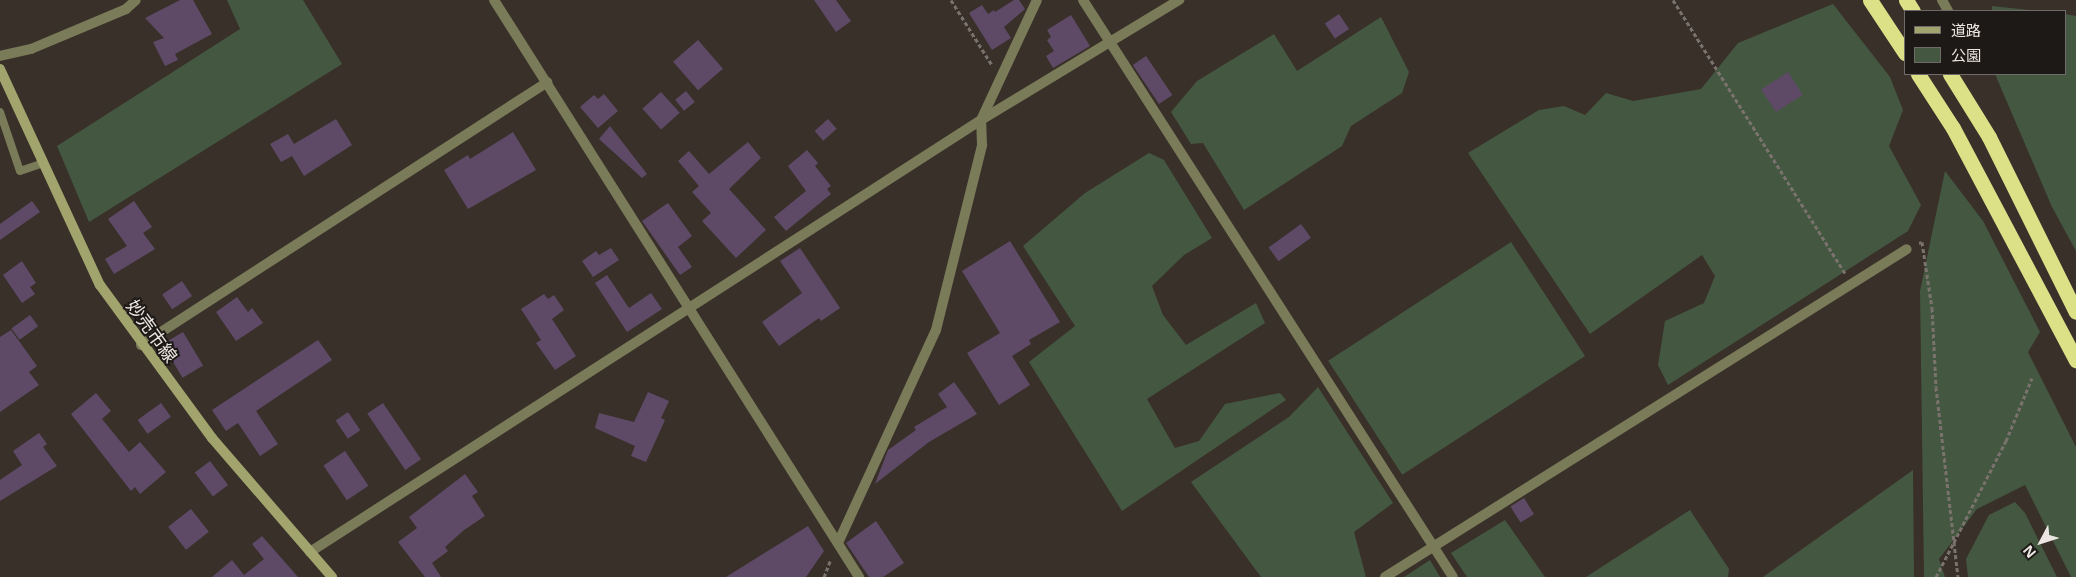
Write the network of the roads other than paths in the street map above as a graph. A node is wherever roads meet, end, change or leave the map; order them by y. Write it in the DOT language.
graph roads {
  1 [pos="136,0"];
  2 [pos="494,0"];
  3 [pos="1037,0"];
  4 [pos="1084,0"];
  5 [pos="1179,0"];
  6 [pos="1870,0"];
  7 [pos="1111,43"];
  8 [pos="1904,51"];
  9 [pos="0,56"];
  10 [pos="0,69"];
  11 [pos="1919,75"];
  12 [pos="1951,75"];
  13 [pos="547,82"];
  14 [pos="0,112"];
  15 [pos="981,120"];
  16 [pos="43,163"];
  17 [pos="1907,249"];
  18 [pos="689,308"];
  19 [pos="2076,312"];
  20 [pos="141,345"];
  21 [pos="2076,360"];
  22 [pos="838,543"];
  23 [pos="1433,547"];
  24 [pos="310,552"];
  25 [pos="332,577"];
  26 [pos="859,577"];
  27 [pos="1385,577"];
  28 [pos="1453,577"];
  1 -- 9 [label="street"];
  2 -- 13 [label="street"];
  3 -- 15 [label="street"];
  4 -- 7 [label="street"];
  5 -- 7 [label="street"];
  6 -- 8 [label="highway"];
  7 -- 15 [label="street"];
  7 -- 23 [label="street"];
  10 -- 16 [label="main road, 妙売市線"];
  11 -- 21 [label="highway"];
  12 -- 19 [label="highway"];
  13 -- 18 [label="street"];
  13 -- 20 [label="street"];
  14 -- 16 [label="lane"];
  15 -- 18 [label="street"];
  15 -- 22 [label="street"];
  16 -- 20 [label="main road, 妙売市線"];
  17 -- 23 [label="street"];
  18 -- 22 [label="street"];
  18 -- 24 [label="street"];
  20 -- 24 [label="main road, 妙売市線"];
  22 -- 26 [label="street"];
  23 -- 27 [label="street"];
  23 -- 28 [label="street"];
  24 -- 25 [label="main road, 妙売市線"];
}
